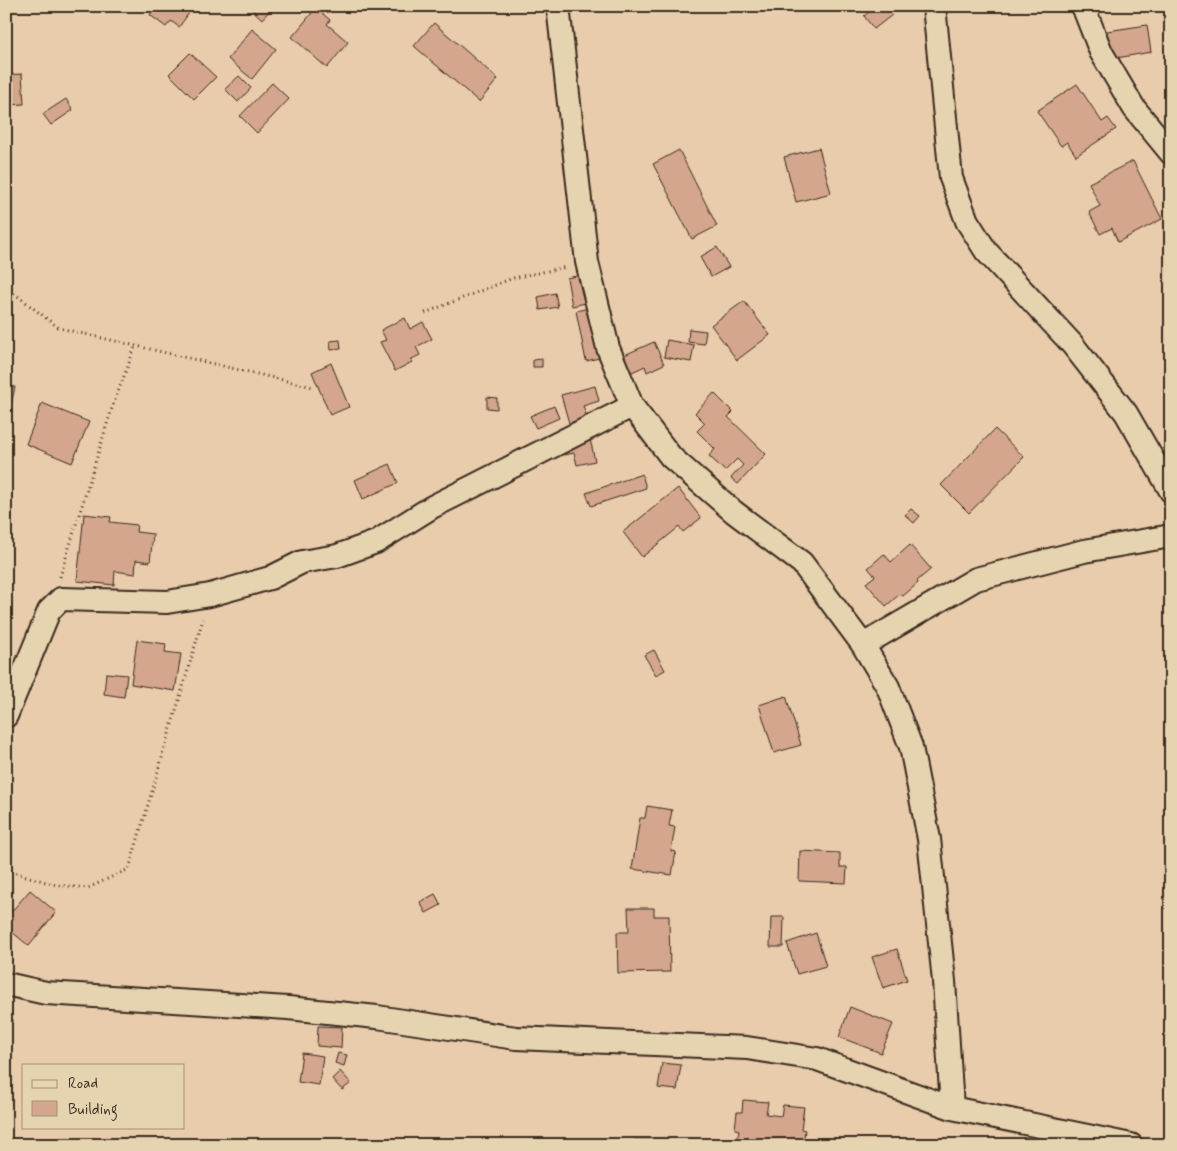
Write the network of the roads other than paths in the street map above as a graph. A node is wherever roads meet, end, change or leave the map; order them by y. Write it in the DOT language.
graph roads {
  1 [pos="558,6"];
  2 [pos="934,6"];
  3 [pos="1083,6"];
  4 [pos="1170,150"];
  5 [pos="632,406"];
  6 [pos="1171,491"];
  7 [pos="1171,536"];
  8 [pos="863,645"];
  9 [pos="6,716"];
  10 [pos="6,984"];
  11 [pos="952,1108"];
  12 [pos="1131,1145"];
  1 -- 5 [label="street"];
  2 -- 6 [label="street"];
  3 -- 4 [label="street"];
  5 -- 8 [label="street"];
  5 -- 9 [label="street"];
  7 -- 8 [label="street"];
  8 -- 11 [label="street"];
  10 -- 11 [label="street"];
  11 -- 12 [label="street"];
}
